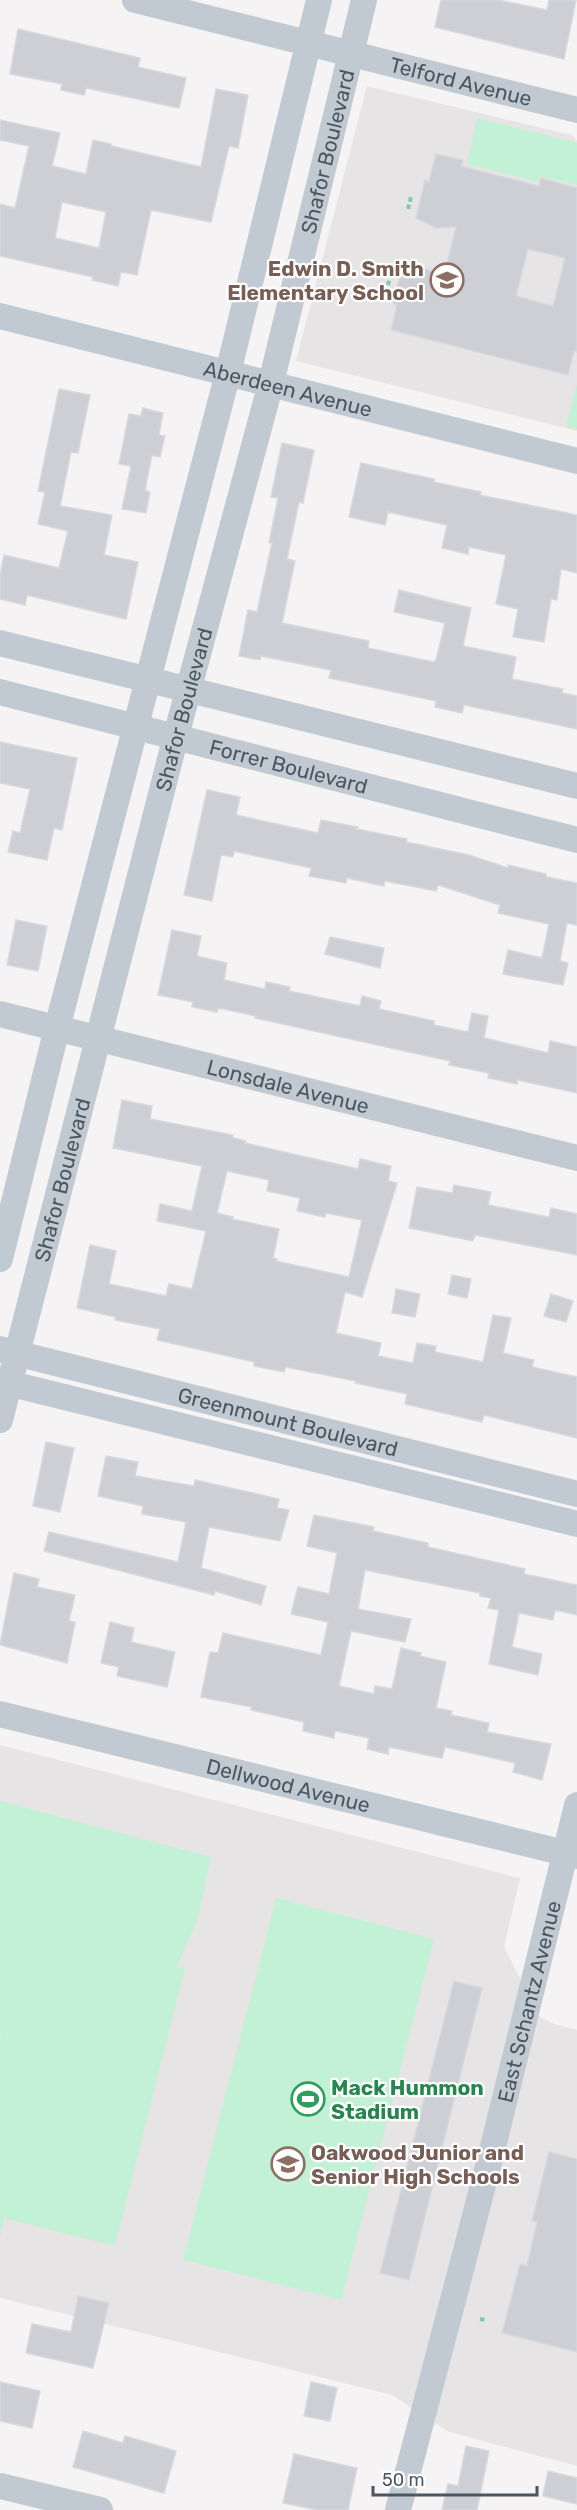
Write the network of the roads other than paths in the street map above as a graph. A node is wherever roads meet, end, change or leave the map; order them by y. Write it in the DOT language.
graph roads {
  1 [pos="135,0"];
  2 [pos="319,0"];
  3 [pos="364,0"];
  4 [pos="308,42"];
  5 [pos="351,53"];
  6 [pos="577,110"];
  7 [pos="0,316"];
  8 [pos="228,373"];
  9 [pos="271,383"];
  10 [pos="577,461"];
  11 [pos="0,643"];
  12 [pos="147,680"];
  13 [pos="189,690"];
  14 [pos="0,692"];
  15 [pos="135,726"];
  16 [pos="176,736"];
  17 [pos="577,786"];
  18 [pos="577,840"];
  19 [pos="0,1014"];
  20 [pos="57,1028"];
  21 [pos="99,1039"];
  22 [pos="577,1158"];
  23 [pos="0,1259"];
  24 [pos="9,1351"];
  25 [pos="5,1382"];
  26 [pos="0,1420"];
  27 [pos="577,1494"];
  28 [pos="577,1524"];
  29 [pos="0,1714"];
  30 [pos="577,1805"];
  31 [pos="571,1855"];
  32 [pos="0,2486"];
  33 [pos="100,2510"];
  34 [pos="398,2510"];
  1 -- 4 [label="street, Telford Avenue"];
  2 -- 4 [label="street, Shafor Boulevard"];
  3 -- 5 [label="street, Shafor Boulevard"];
  4 -- 5 [label="street, Telford Avenue"];
  4 -- 8 [label="street, Shafor Boulevard"];
  5 -- 6 [label="street, Telford Avenue"];
  5 -- 9 [label="street, Shafor Boulevard"];
  7 -- 8 [label="street, Aberdeen Avenue"];
  8 -- 9 [label="street, Aberdeen Avenue"];
  8 -- 12 [label="street, Shafor Boulevard"];
  9 -- 10 [label="street, Aberdeen Avenue"];
  9 -- 13 [label="street, Shafor Boulevard"];
  11 -- 12 [label="street"];
  12 -- 13 [label="street"];
  12 -- 15 [label="street, Shafor Boulevard"];
  13 -- 16 [label="street, Shafor Boulevard"];
  13 -- 17 [label="street"];
  14 -- 15 [label="street, Forrer Boulevard"];
  15 -- 16 [label="street, Forrer Boulevard"];
  15 -- 20 [label="street, Shafor Boulevard"];
  16 -- 18 [label="street, Forrer Boulevard"];
  16 -- 21 [label="street, Shafor Boulevard"];
  19 -- 20 [label="street, Lonsdale Avenue"];
  20 -- 21 [label="street, Lonsdale Avenue"];
  20 -- 23 [label="street, Shafor Boulevard"];
  21 -- 22 [label="street, Lonsdale Avenue"];
  21 -- 24 [label="street, Shafor Boulevard"];
  24 -- 25 [label="street, Shafor Boulevard"];
  24 -- 27 [label="street, Greenmount Boulevard"];
  25 -- 26 [label="street, Shafor Boulevard"];
  25 -- 28 [label="street, Greenmount Boulevard"];
  29 -- 31 [label="street, Dellwood Avenue"];
  30 -- 31 [label="street, East Schantz Avenue"];
  31 -- 34 [label="street, East Schantz Avenue"];
  32 -- 33 [label="street"];
}
